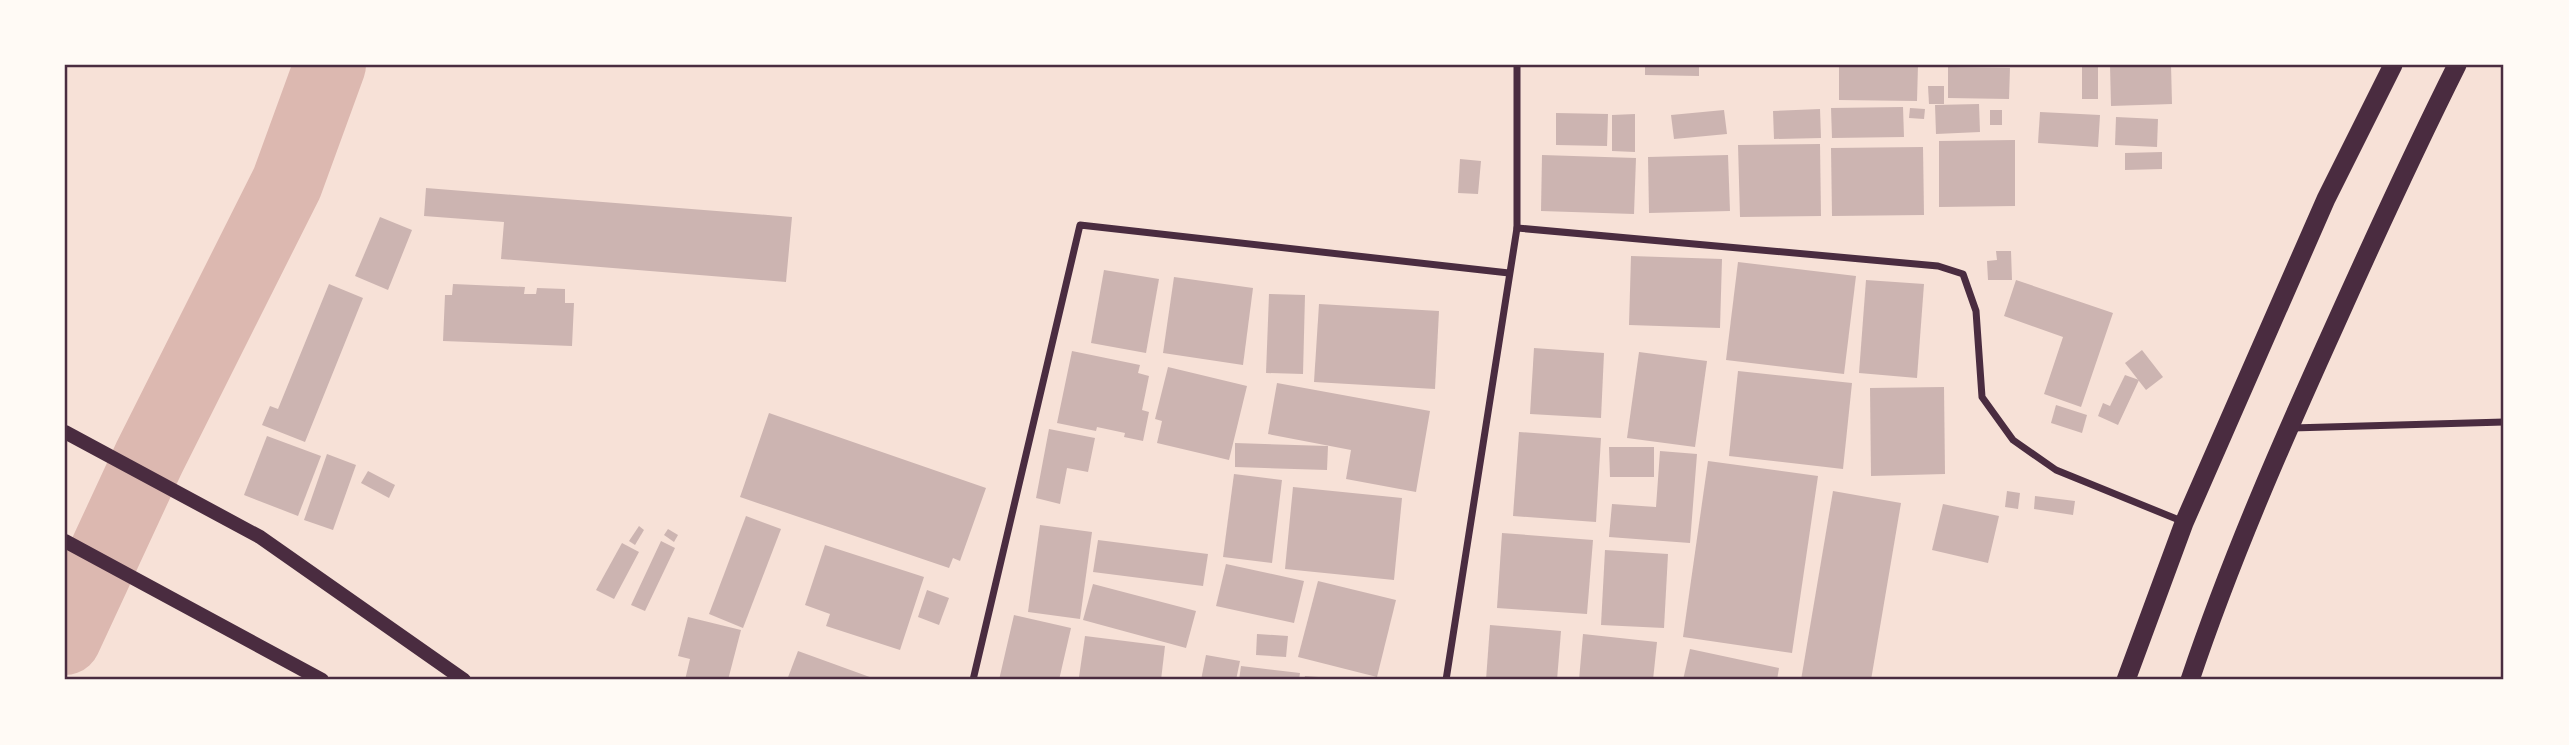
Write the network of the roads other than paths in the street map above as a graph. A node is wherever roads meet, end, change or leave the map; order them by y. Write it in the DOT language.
graph roads {
  1 [pos="1517,65"];
  2 [pos="2393,65"];
  3 [pos="2456,65"];
  4 [pos="1517,228"];
  5 [pos="1509,273"];
  6 [pos="2504,422"];
  7 [pos="2288,428"];
  8 [pos="65,432"];
  9 [pos="2184,523"];
  10 [pos="65,541"];
  11 [pos="322,680"];
  12 [pos="464,680"];
  13 [pos="973,680"];
  14 [pos="1446,680"];
  15 [pos="2126,680"];
  16 [pos="2190,680"];
  1 -- 4 [label="street"];
  2 -- 9 [label="highway"];
  3 -- 7 [label="highway"];
  4 -- 5 [label="street"];
  4 -- 9 [label="street"];
  5 -- 13 [label="street"];
  5 -- 14 [label="street"];
  6 -- 7 [label="street"];
  7 -- 16 [label="highway"];
  8 -- 12 [label="main road"];
  9 -- 15 [label="highway"];
  10 -- 11 [label="main road"];
}
